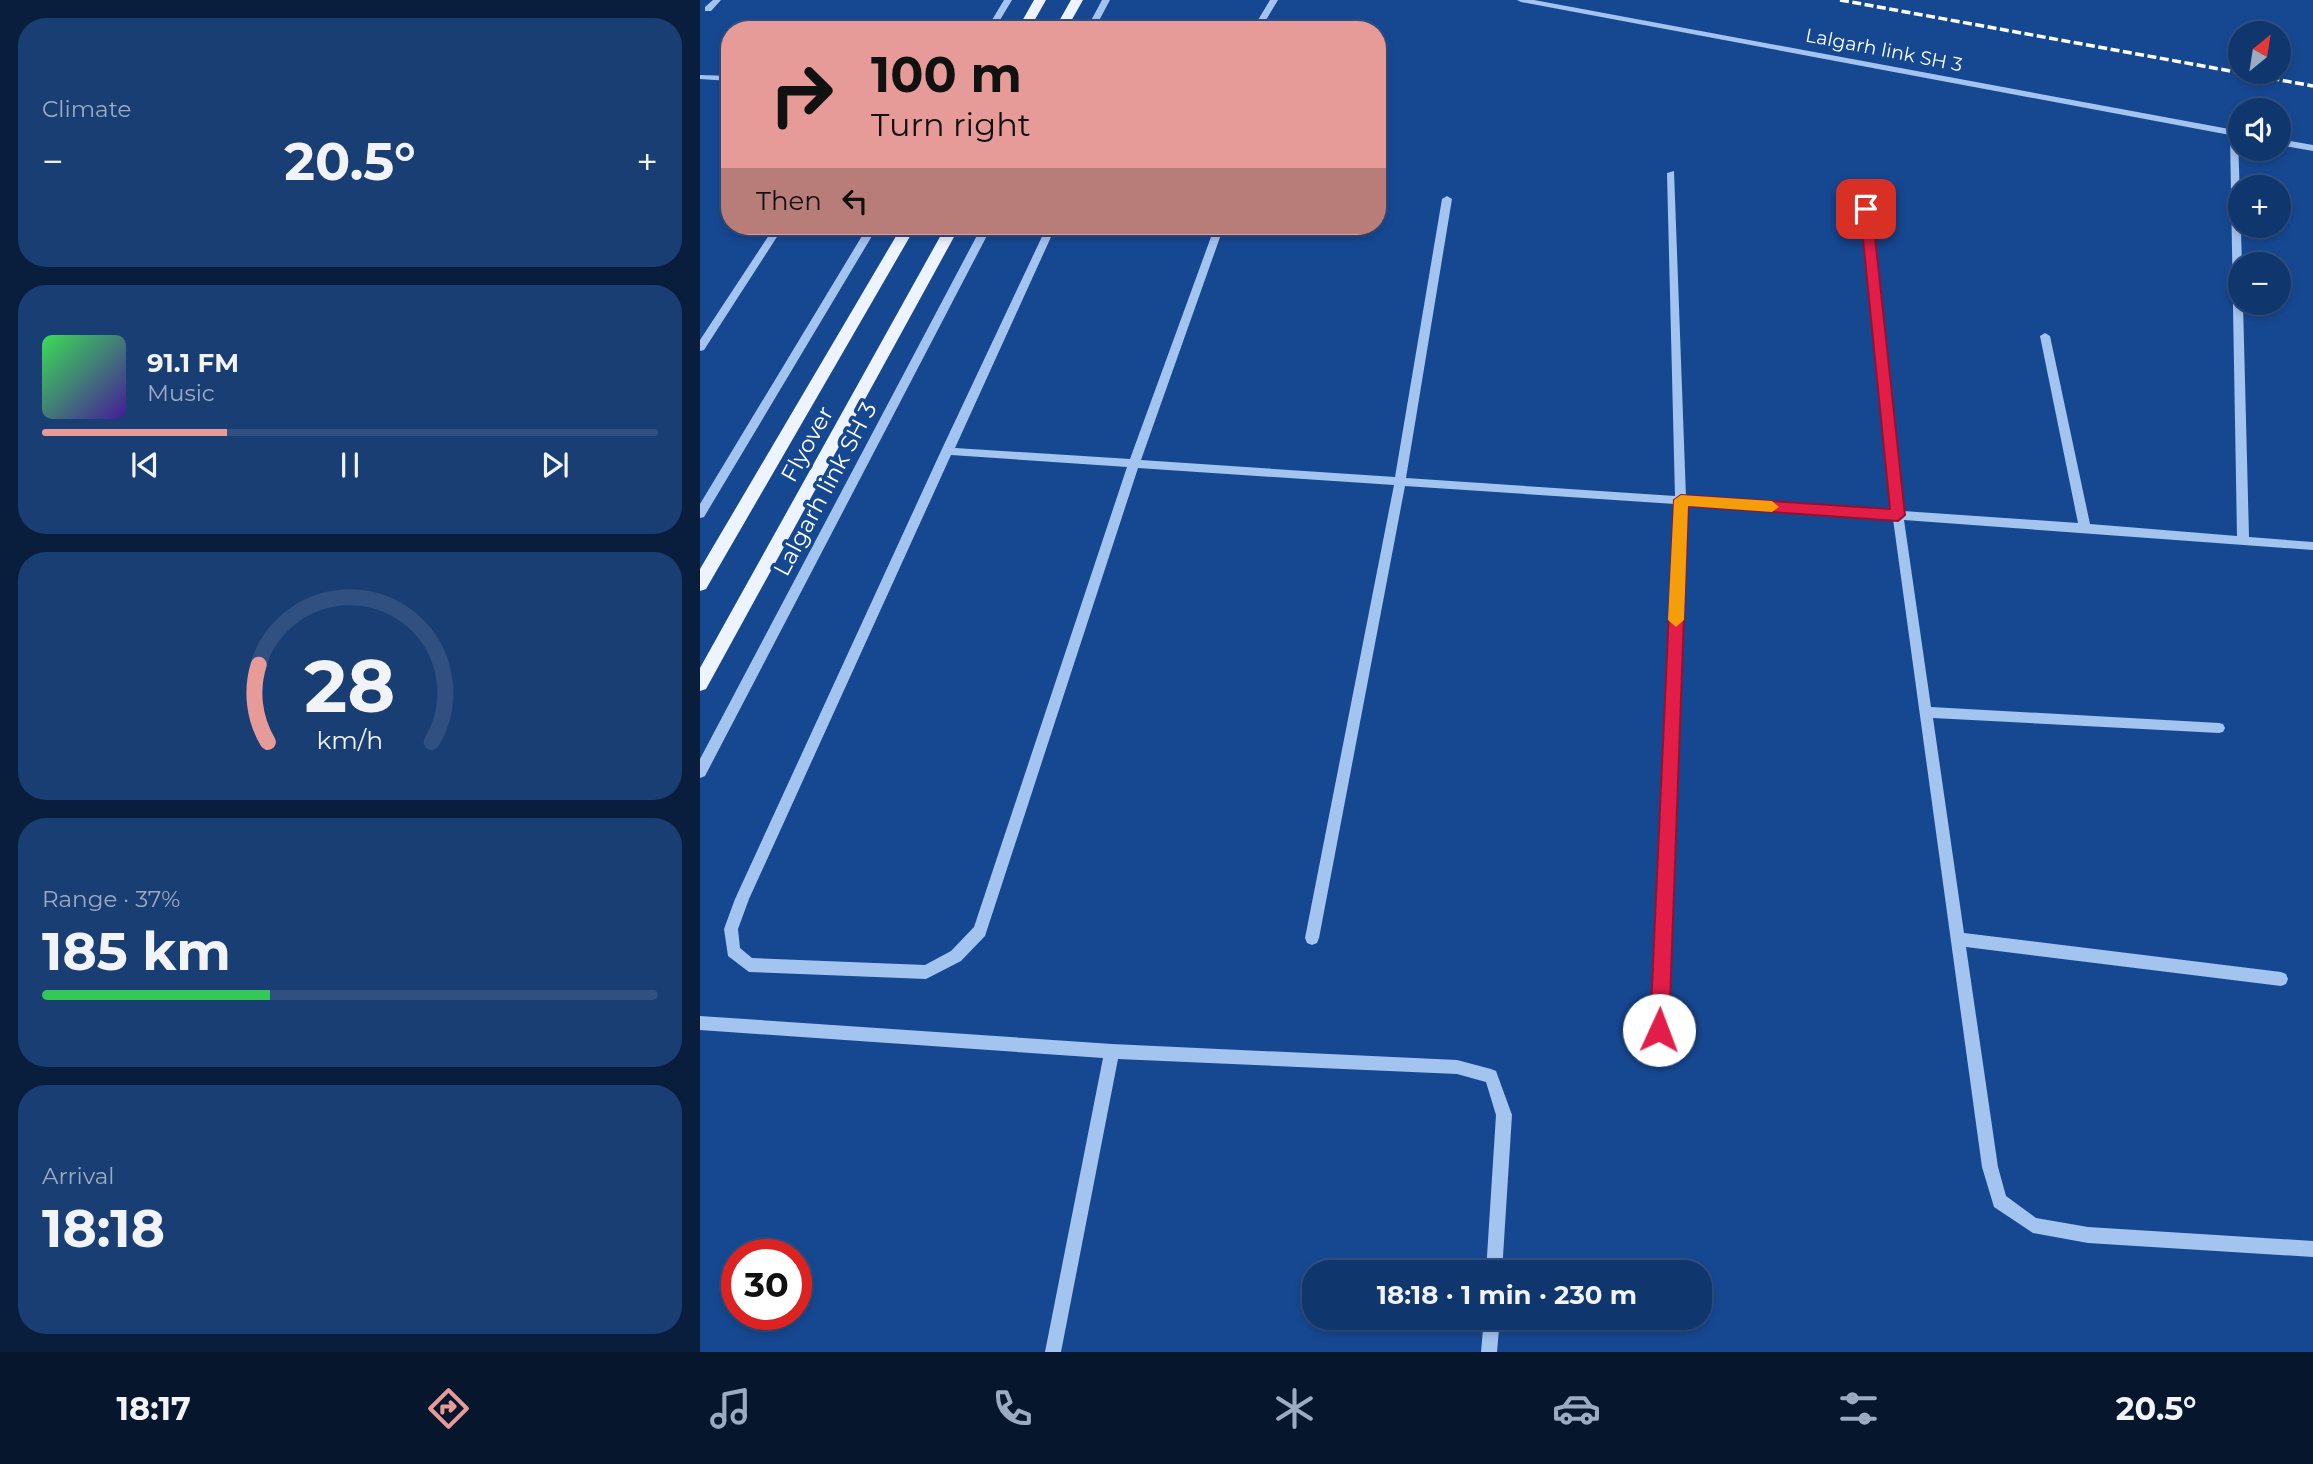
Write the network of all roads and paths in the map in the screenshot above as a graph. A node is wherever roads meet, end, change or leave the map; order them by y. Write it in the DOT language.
graph roads {
  1 [pos="718,0"];
  2 [pos="1008,0"];
  3 [pos="1040,0"];
  4 [pos="1076,0"];
  5 [pos="1106,0"];
  6 [pos="1274,0"];
  7 [pos="1521,0"];
  8 [pos="708,9"];
  9 [pos="995,21"];
  10 [pos="1028,21"];
  11 [pos="1065,21"];
  12 [pos="1095,21"];
  13 [pos="1261,21"];
  14 [pos="700,77"];
  15 [pos="721,78"];
  16 [pos="2228,132"];
  17 [pos="2291,144"];
  18 [pos="2313,148"];
  19 [pos="2237,161"];
  20 [pos="1671,173"];
  21 [pos="1863,181"];
  22 [pos="1447,199"];
  23 [pos="773,235"];
  24 [pos="868,235"];
  25 [pos="904,235"];
  26 [pos="948,235"];
  27 [pos="983,235"];
  28 [pos="1047,235"];
  29 [pos="1217,235"];
  30 [pos="2045,336"];
  31 [pos="700,348"];
  32 [pos="946,451"];
  33 [pos="1134,464"];
  34 [pos="1400,482"];
  35 [pos="1681,500"];
  36 [pos="700,514"];
  37 [pos="1898,515"];
  38 [pos="2085,528"];
  39 [pos="2243,540"];
  40 [pos="2313,546"];
  41 [pos="700,584"];
  42 [pos="700,684"];
  43 [pos="1926,712"];
  44 [pos="2220,728"];
  45 [pos="700,772"];
  46 [pos="1312,938"];
  47 [pos="1958,939"];
  48 [pos="2281,979"];
  49 [pos="700,1023"];
  50 [pos="1659,1030"];
  51 [pos="1112,1051"];
  52 [pos="2313,1249"];
  53 [pos="1495,1260"];
  54 [pos="1491,1330"];
  55 [pos="1053,1352"];
  56 [pos="1489,1352"];
  1 -- 8 [label="street"];
  2 -- 9 [label="street"];
  3 -- 10 [label="main road"];
  4 -- 11 [label="main road"];
  5 -- 12 [label="street"];
  6 -- 13 [label="street"];
  7 -- 16 [label="street, Lalgarh link SH 3"];
  14 -- 15 [label="street"];
  17 -- 18 [label="street"];
  19 -- 39 [label="street"];
  20 -- 35 [label="street"];
  21 -- 37 [label="street"];
  22 -- 34 [label="street"];
  23 -- 31 [label="street"];
  24 -- 36 [label="street"];
  25 -- 41 [label="main road, Flyover"];
  26 -- 42 [label="main road, Flyover"];
  27 -- 45 [label="street, Lalgarh link SH 3"];
  28 -- 32 [label="street"];
  29 -- 33 [label="street"];
  30 -- 38 [label="street"];
  32 -- 33 [label="street"];
  32 -- 33 [label="street"];
  33 -- 34 [label="street"];
  34 -- 35 [label="street"];
  34 -- 46 [label="street"];
  35 -- 37 [label="street"];
  35 -- 50 [label="street"];
  37 -- 38 [label="street"];
  37 -- 43 [label="street"];
  38 -- 39 [label="street"];
  39 -- 40 [label="street"];
  43 -- 44 [label="street"];
  43 -- 47 [label="street"];
  47 -- 48 [label="street"];
  47 -- 52 [label="street"];
  49 -- 51 [label="street"];
  51 -- 53 [label="street"];
  51 -- 55 [label="street"];
  54 -- 56 [label="street"];
}
